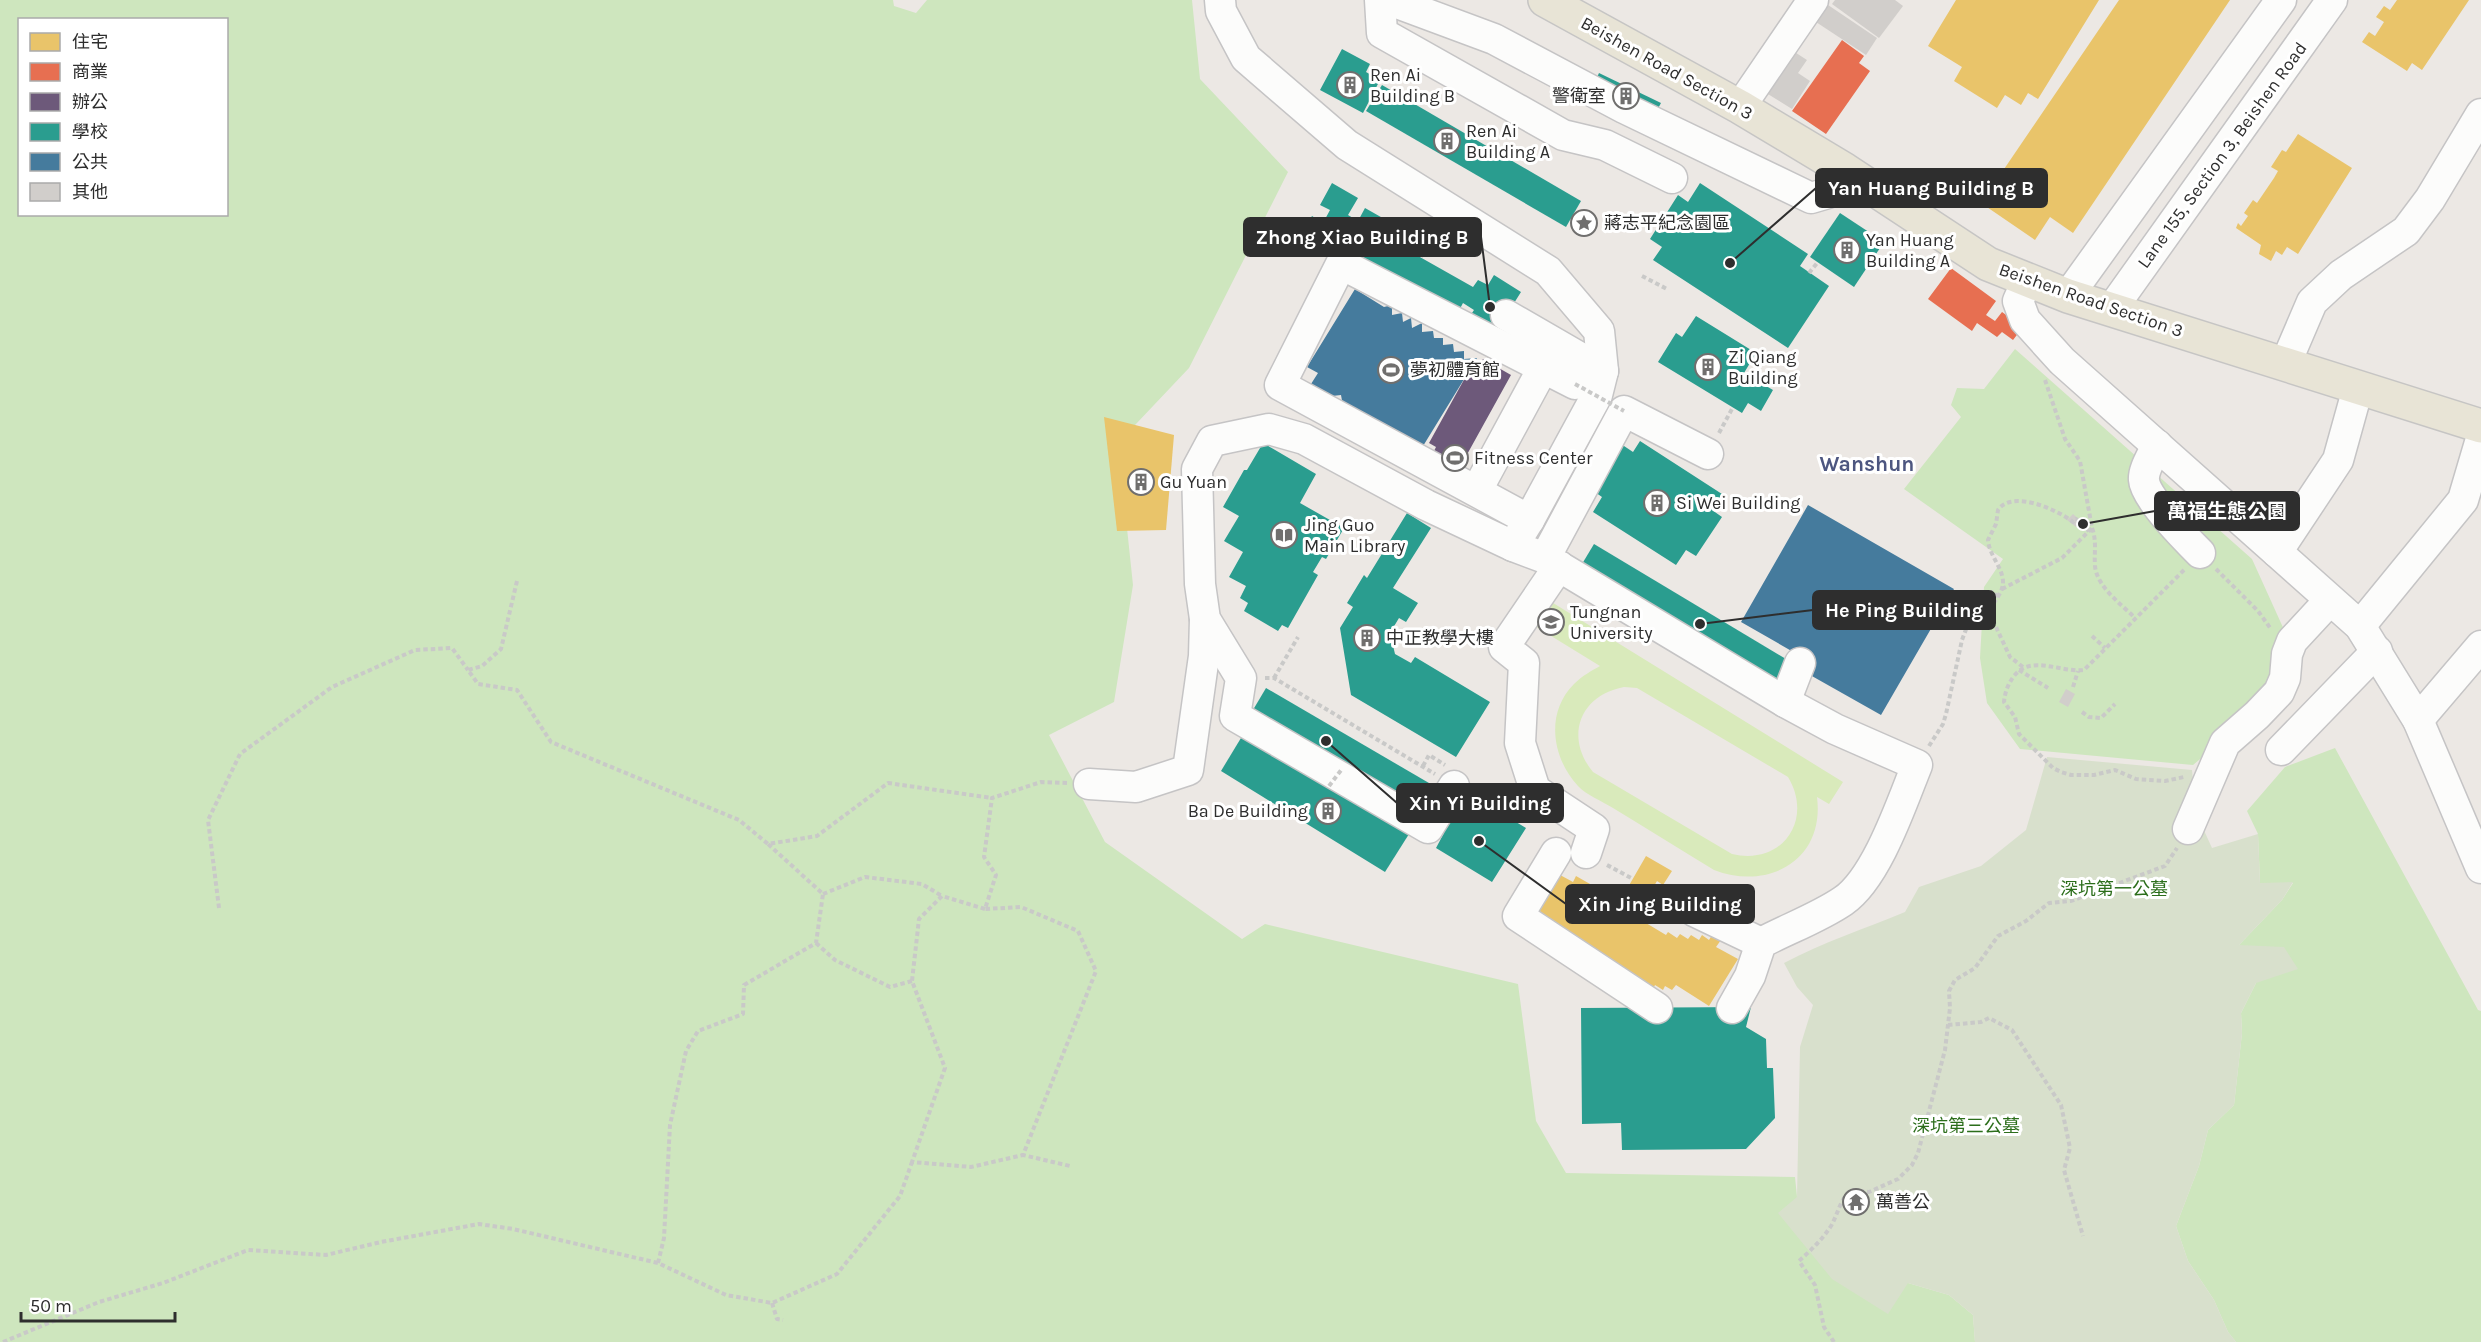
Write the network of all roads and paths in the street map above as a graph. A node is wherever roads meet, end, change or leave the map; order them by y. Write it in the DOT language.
graph roads {
  1 [pos="1220,0"];
  2 [pos="1380,0"];
  3 [pos="1389,0"];
  4 [pos="1545,0"];
  5 [pos="1813,0"];
  6 [pos="2281,0"];
  7 [pos="2332,0"];
  8 [pos="1740,107"];
  9 [pos="2481,114"];
  10 [pos="1845,170"];
  11 [pos="1672,178"];
  12 [pos="1437,222"];
  13 [pos="1421,257"];
  14 [pos="1817,263"];
  15 [pos="1809,273"];
  16 [pos="1642,276"];
  17 [pos="2027,281"];
  18 [pos="1667,289"];
  19 [pos="2068,296"];
  20 [pos="2111,310"];
  21 [pos="1506,315"];
  22 [pos="2285,365"];
  23 [pos="1543,368"];
  24 [pos="1603,371"];
  25 [pos="2044,381"];
  26 [pos="1575,384"];
  27 [pos="2358,388"];
  28 [pos="1624,411"];
  29 [pos="2481,426"];
  30 [pos="2481,439"];
  31 [pos="2157,446"];
  32 [pos="1708,454"];
  33 [pos="1477,490"];
  34 [pos="2472,503"];
  35 [pos="1529,520"];
  36 [pos="2090,529"];
  37 [pos="1513,546"];
  38 [pos="2277,552"];
  39 [pos="2193,560"];
  40 [pos="1552,562"];
  41 [pos="518,582"];
  42 [pos="2002,589"];
  43 [pos="1999,597"];
  44 [pos="2330,600"];
  45 [pos="2135,618"];
  46 [pos="1205,619"];
  47 [pos="2269,625"];
  48 [pos="2360,626"];
  49 [pos="2092,636"];
  50 [pos="1298,637"];
  51 [pos="2481,646"];
  52 [pos="2105,648"];
  53 [pos="2377,651"];
  54 [pos="1800,663"];
  55 [pos="2021,668"];
  56 [pos="468,670"];
  57 [pos="2078,670"];
  58 [pos="1241,678"];
  59 [pos="1274,678"];
  60 [pos="2073,687"];
  61 [pos="2048,688"];
  62 [pos="1785,702"];
  63 [pos="2115,704"];
  64 [pos="2082,712"];
  65 [pos="2418,720"];
  66 [pos="2281,750"];
  67 [pos="1917,765"];
  68 [pos="1423,766"];
  69 [pos="1342,769"];
  70 [pos="2214,770"];
  71 [pos="1459,778"];
  72 [pos="1089,784"];
  73 [pos="1329,786"];
  74 [pos="992,798"];
  75 [pos="1526,816"];
  76 [pos="2188,829"];
  77 [pos="768,844"];
  78 [pos="1556,853"];
  79 [pos="1586,853"];
  80 [pos="2481,868"];
  81 [pos="823,894"];
  82 [pos="942,896"];
  83 [pos="219,908"];
  84 [pos="985,909"];
  85 [pos="1694,911"];
  86 [pos="1761,943"];
  87 [pos="816,944"];
  88 [pos="912,981"];
  89 [pos="1657,1008"];
  90 [pos="1732,1008"];
  91 [pos="1948,1025"];
  92 [pos="1023,1155"];
  93 [pos="912,1162"];
  94 [pos="1070,1166"];
  95 [pos="2083,1236"];
  96 [pos="658,1263"];
  97 [pos="772,1303"];
  98 [pos="783,1320"];
  99 [pos="3,1342"];
  100 [pos="1834,1342"];
  1 -- 24 [label="street"];
  2 -- 11 [label="street"];
  3 -- 10 [label="street"];
  4 -- 8 [label="main road, Beishen Road Section 3"];
  5 -- 8 [label="street"];
  6 -- 19 [label="street"];
  7 -- 20 [label="street, Lane 155, Section 3, Beishen Road"];
  8 -- 10 [label="main road, Beishen Road Section 3"];
  9 -- 22 [label="street"];
  10 -- 17 [label="main road, Beishen Road Section 3"];
  12 -- 13 [label="path"];
  14 -- 15 [label="path"];
  16 -- 18 [label="path"];
  17 -- 19 [label="main road, Beishen Road Section 3"];
  17 -- 31 [label="street"];
  19 -- 20 [label="main road, Beishen Road Section 3"];
  20 -- 22 [label="main road, Beishen Road Section 3"];
  21 -- 24 [label="street"];
  22 -- 27 [label="main road, Beishen Road Section 3"];
  23 -- 26 [label="street"];
  23 -- 33 [label="street"];
  23 -- 33 [label="street"];
  24 -- 35 [label="street"];
  25 -- 36 [label="path"];
  26 -- 28 [label="path, bridge"];
  27 -- 29 [label="main road, Beishen Road Section 3"];
  27 -- 38 [label="street"];
  28 -- 32 [label="street"];
  28 -- 40 [label="street"];
  30 -- 34 [label="street"];
  31 -- 38 [label="street"];
  31 -- 39 [label="street"];
  33 -- 35 [label="street"];
  34 -- 48 [label="street"];
  35 -- 37 [label="street"];
  36 -- 42 [label="path"];
  36 -- 42 [label="path"];
  36 -- 45 [label="path"];
  37 -- 40 [label="street"];
  37 -- 46 [label="street"];
  38 -- 44 [label="street"];
  39 -- 45 [label="path"];
  39 -- 47 [label="path"];
  40 -- 62 [label="street"];
  40 -- 79 [label="street"];
  41 -- 56 [label="path"];
  42 -- 43 [label="path"];
  43 -- 55 [label="path"];
  43 -- 67 [label="path"];
  44 -- 48 [label="street"];
  44 -- 70 [label="street"];
  45 -- 52 [label="path"];
  46 -- 58 [label="street"];
  46 -- 72 [label="street"];
  48 -- 53 [label="street"];
  49 -- 52 [label="path"];
  50 -- 59 [label="path"];
  51 -- 65 [label="street"];
  52 -- 57 [label="path"];
  53 -- 65 [label="street"];
  53 -- 66 [label="street"];
  54 -- 62 [label="street"];
  55 -- 57 [label="path"];
  55 -- 61 [label="path"];
  55 -- 70 [label="path"];
  56 -- 77 [label="path"];
  56 -- 83 [label="path"];
  57 -- 60 [label="path"];
  58 -- 59 [label="path"];
  58 -- 71 [label="street"];
  59 -- 68 [label="path"];
  62 -- 67 [label="street"];
  63 -- 64 [label="path"];
  65 -- 80 [label="street"];
  67 -- 86 [label="street"];
  68 -- 71 [label="path"];
  68 -- 71 [label="path"];
  69 -- 73 [label="path, bridge"];
  70 -- 76 [label="street"];
  71 -- 75 [label="path"];
  72 -- 74 [label="path"];
  74 -- 77 [label="path"];
  74 -- 84 [label="path"];
  76 -- 91 [label="path"];
  77 -- 81 [label="path"];
  78 -- 89 [label="street"];
  81 -- 82 [label="path"];
  81 -- 87 [label="path"];
  82 -- 84 [label="path"];
  82 -- 88 [label="path"];
  84 -- 92 [label="path"];
  85 -- 86 [label="street"];
  86 -- 90 [label="street"];
  87 -- 88 [label="path"];
  87 -- 96 [label="path"];
  88 -- 93 [label="path"];
  91 -- 95 [label="path"];
  91 -- 100 [label="path"];
  92 -- 93 [label="path"];
  92 -- 94 [label="path"];
  93 -- 97 [label="path"];
  96 -- 97 [label="path"];
  96 -- 99 [label="path"];
  97 -- 98 [label="path"];
}
